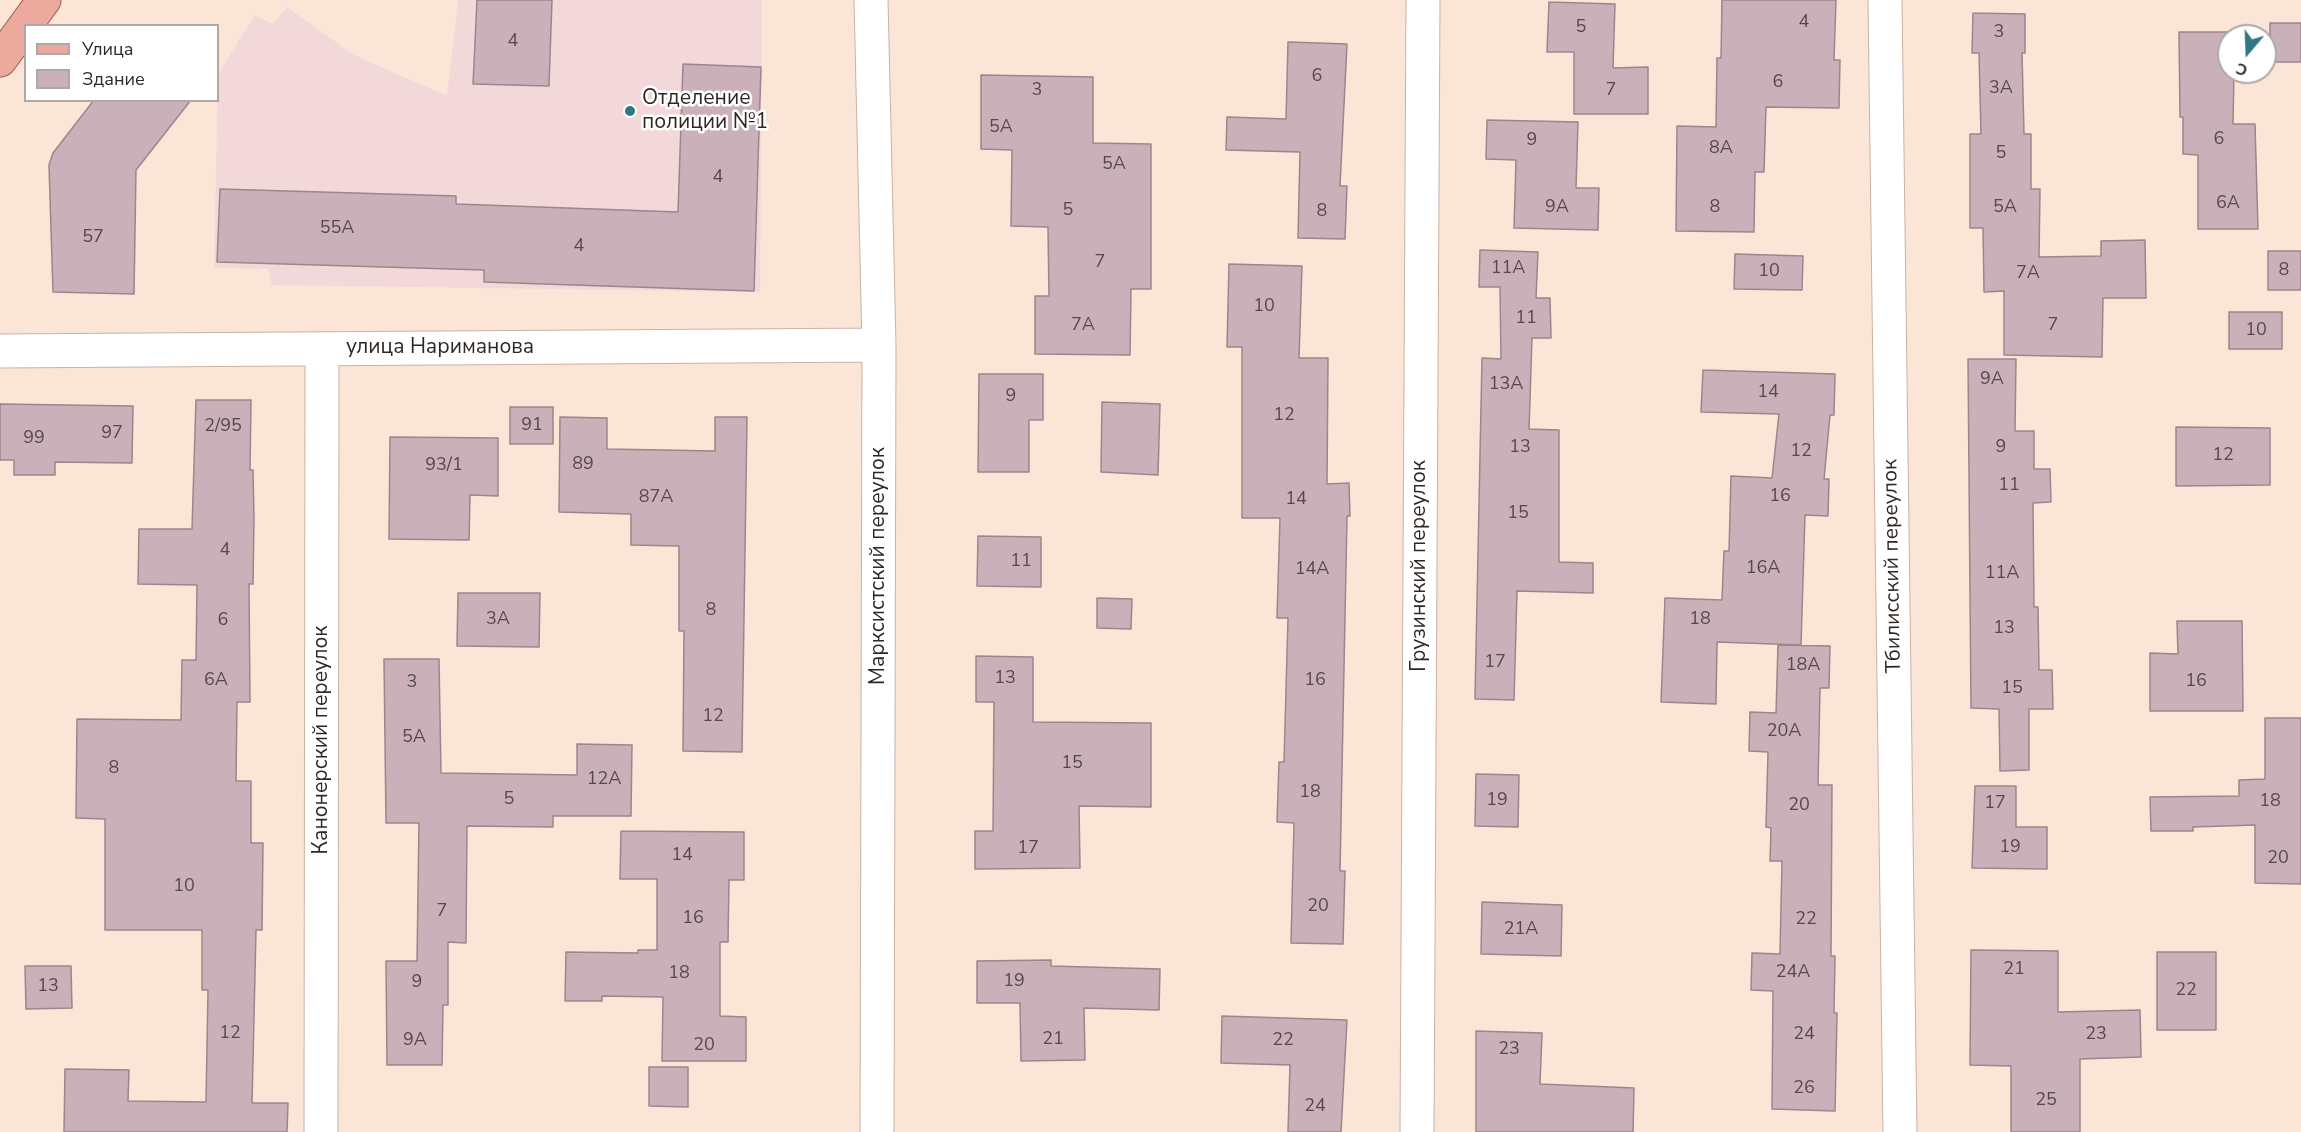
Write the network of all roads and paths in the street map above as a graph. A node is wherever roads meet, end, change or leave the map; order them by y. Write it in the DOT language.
graph roads {
  1 [pos="44,0"];
  2 [pos="872,0"];
  3 [pos="1423,0"];
  4 [pos="1885,0"];
  5 [pos="26,24"];
  6 [pos="24,27"];
  7 [pos="0,60"];
  8 [pos="879,345"];
  9 [pos="322,349"];
  10 [pos="0,351"];
  11 [pos="321,1132"];
  12 [pos="877,1132"];
  13 [pos="1417,1132"];
  14 [pos="1900,1132"];
  1 -- 5 [label="main road"];
  2 -- 8 [label="street, Марксистский переулок"];
  3 -- 13 [label="street, Грузинский переулок"];
  4 -- 14 [label="street, Тбилисский переулок"];
  6 -- 7 [label="main road"];
  8 -- 9 [label="street, улица Нариманова"];
  8 -- 12 [label="street, Марксистский переулок"];
  9 -- 10 [label="street, улица Нариманова"];
  9 -- 11 [label="street, Канонерский переулок"];
}
